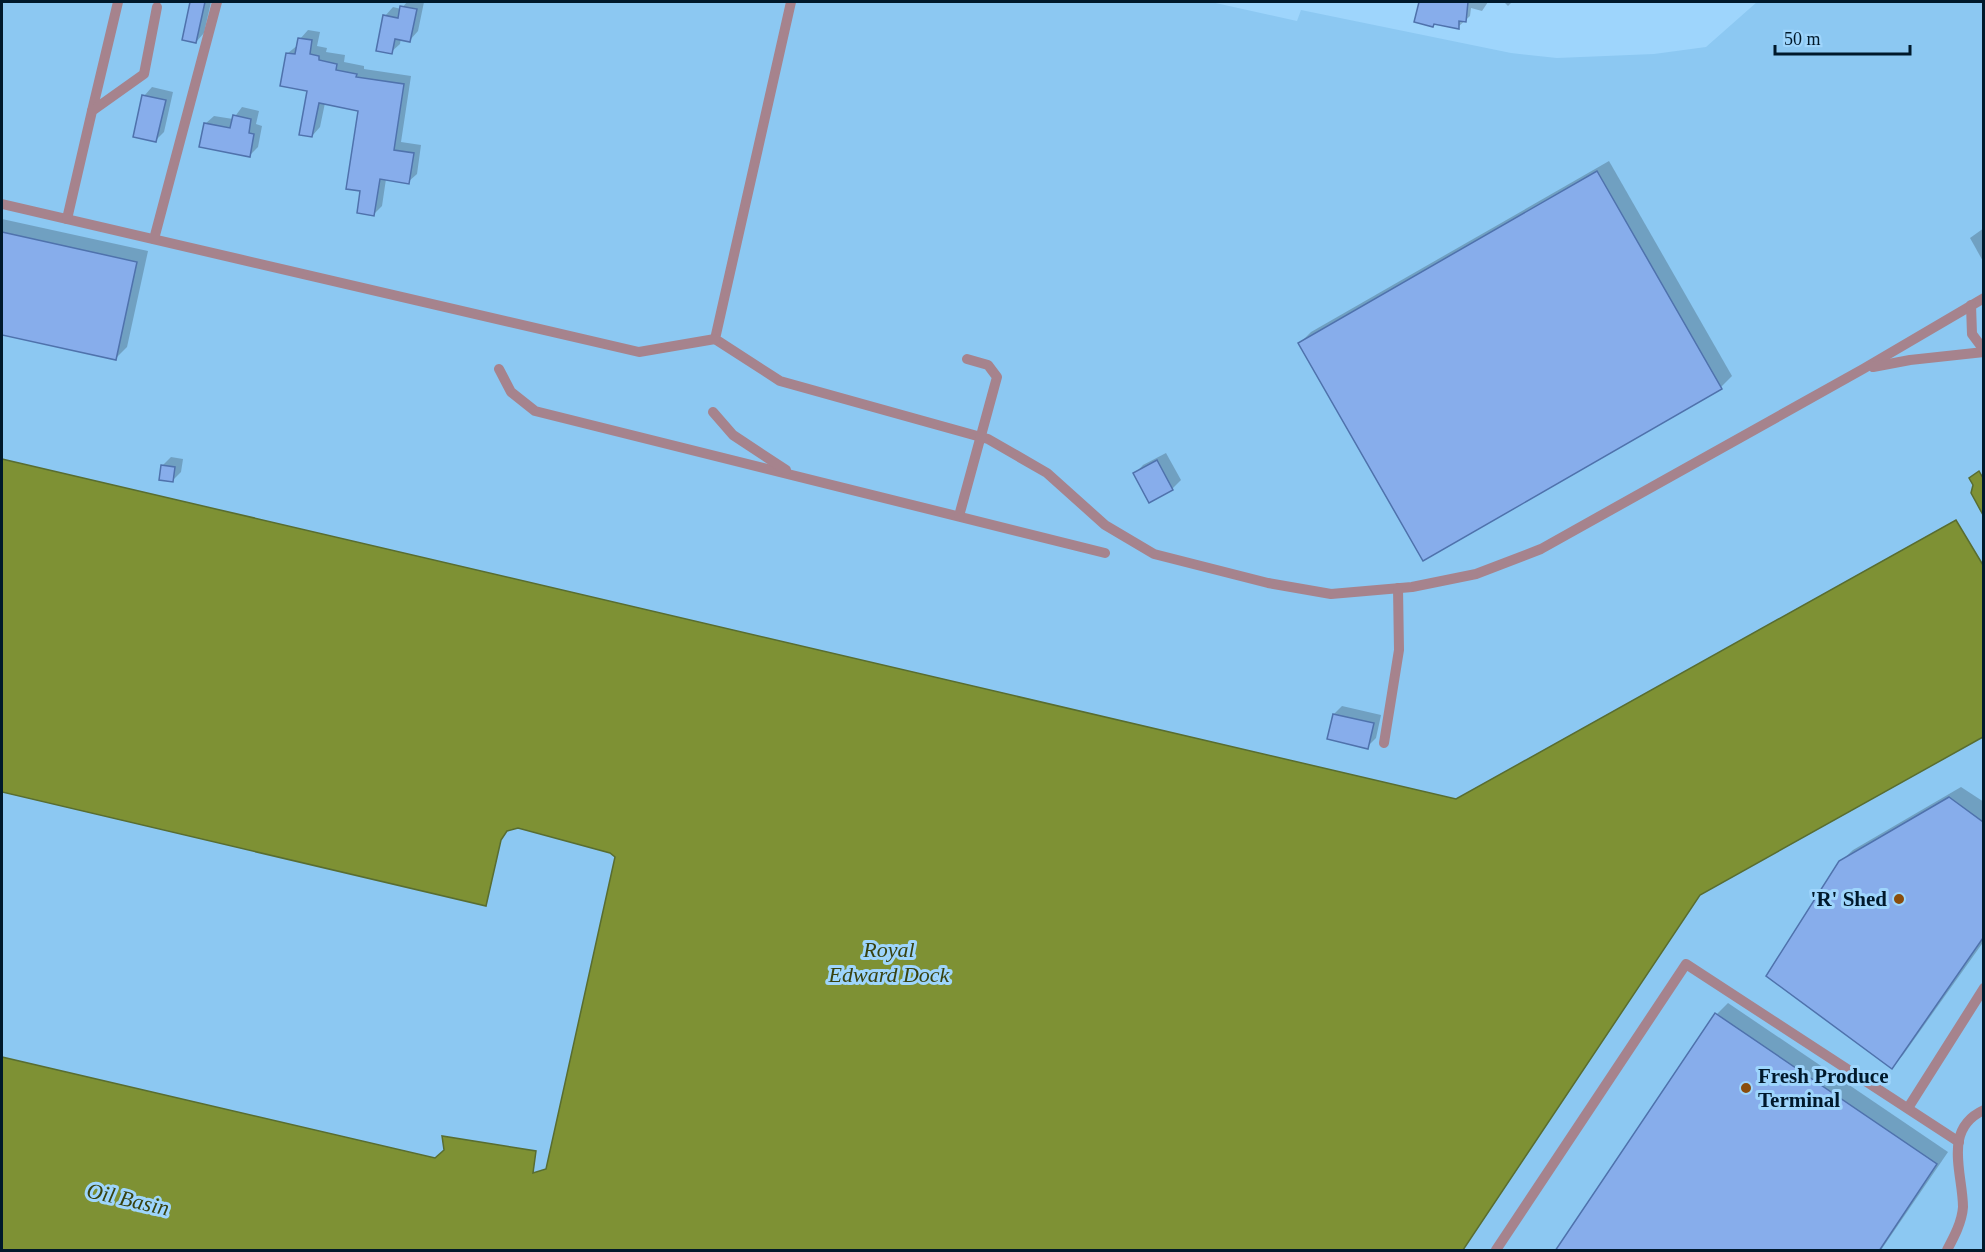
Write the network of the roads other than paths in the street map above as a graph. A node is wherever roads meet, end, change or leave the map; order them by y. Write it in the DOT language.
graph roads {
  1 [pos="118,2"];
  2 [pos="217,2"];
  3 [pos="791,2"];
  4 [pos="157,7"];
  5 [pos="92,111"];
  6 [pos="2,204"];
  7 [pos="67,219"];
  8 [pos="154,238"];
  9 [pos="1983,298"];
  10 [pos="1971,305"];
  11 [pos="715,339"];
  12 [pos="1983,351"];
  13 [pos="968,359"];
  14 [pos="499,369"];
  15 [pos="1863,369"];
  16 [pos="713,412"];
  17 [pos="980,436"];
  18 [pos="794,475"];
  19 [pos="959,516"];
  20 [pos="1105,553"];
  21 [pos="1398,588"];
  22 [pos="1384,744"];
  23 [pos="1983,988"];
  24 [pos="1908,1108"];
  25 [pos="1983,1110"];
  26 [pos="1959,1142"];
  27 [pos="1496,1251"];
  28 [pos="1947,1251"];
  1 -- 5 [label="lane"];
  2 -- 8 [label="lane"];
  3 -- 11 [label="lane"];
  4 -- 5 [label="lane"];
  5 -- 7 [label="lane"];
  6 -- 7 [label="lane"];
  7 -- 8 [label="lane"];
  8 -- 11 [label="lane"];
  9 -- 10 [label="lane"];
  10 -- 12 [label="lane"];
  10 -- 15 [label="lane"];
  11 -- 17 [label="lane"];
  12 -- 15 [label="lane"];
  13 -- 17 [label="lane"];
  14 -- 18 [label="lane"];
  15 -- 21 [label="lane"];
  16 -- 18 [label="lane"];
  17 -- 19 [label="lane"];
  17 -- 21 [label="lane"];
  18 -- 19 [label="lane"];
  19 -- 20 [label="lane"];
  21 -- 22 [label="lane"];
  23 -- 24 [label="lane"];
  24 -- 26 [label="lane"];
  24 -- 27 [label="lane"];
  25 -- 26 [label="lane"];
  26 -- 28 [label="lane"];
}
